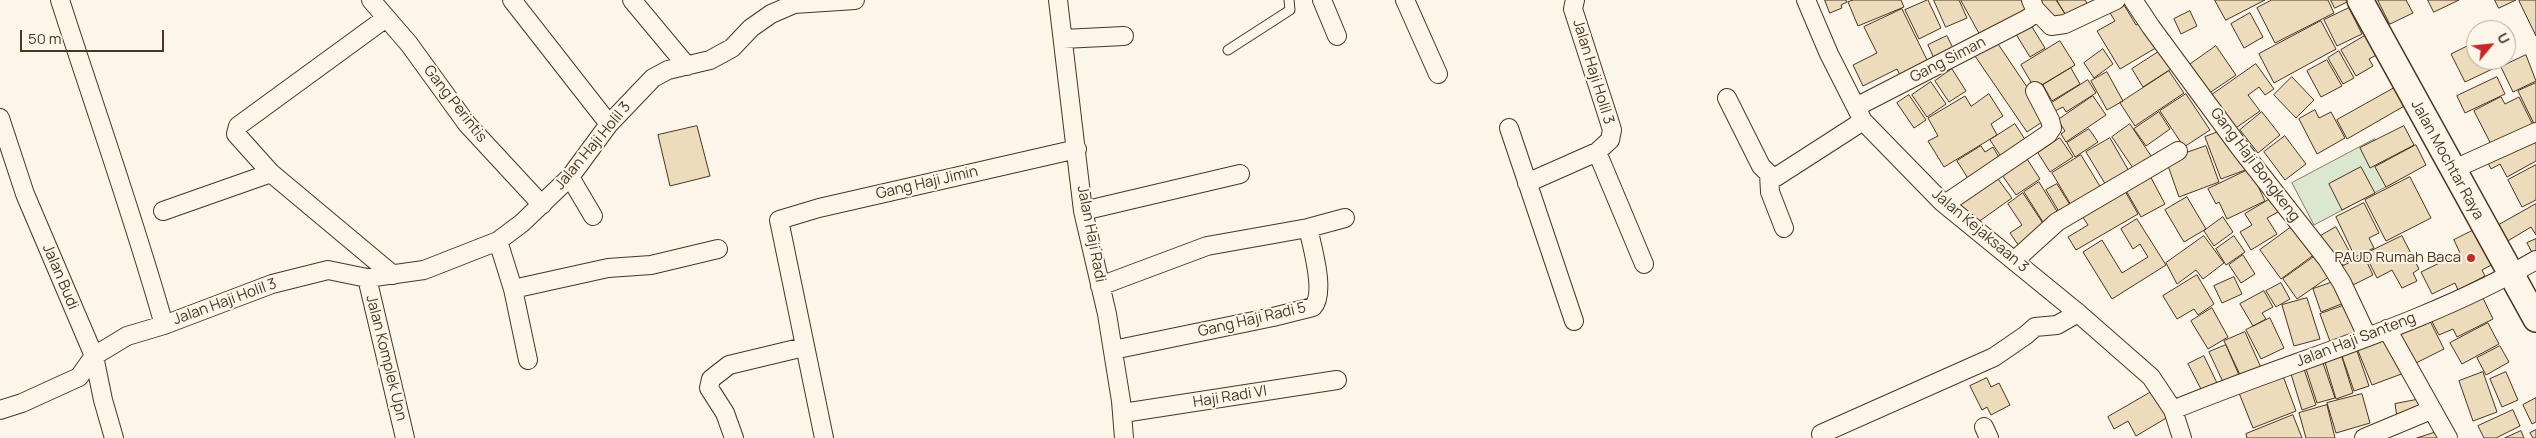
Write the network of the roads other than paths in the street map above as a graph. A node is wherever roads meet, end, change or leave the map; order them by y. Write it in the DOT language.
graph roads {
  1 [pos="60,0"];
  2 [pos="371,0"];
  3 [pos="512,0"];
  4 [pos="632,0"];
  5 [pos="849,0"];
  6 [pos="1058,0"];
  7 [pos="1288,0"];
  8 [pos="1322,0"];
  9 [pos="1406,0"];
  10 [pos="1575,0"];
  11 [pos="1806,0"];
  12 [pos="2116,0"];
  13 [pos="2134,0"];
  14 [pos="2360,0"];
  15 [pos="2033,5"];
  16 [pos="386,18"];
  17 [pos="1124,36"];
  18 [pos="1338,36"];
  19 [pos="1063,39"];
  20 [pos="1228,50"];
  21 [pos="687,66"];
  22 [pos="1438,74"];
  23 [pos="2035,91"];
  24 [pos="1727,98"];
  25 [pos="1859,114"];
  26 [pos="0,118"];
  27 [pos="609,124"];
  28 [pos="1509,128"];
  29 [pos="2536,132"];
  30 [pos="1077,149"];
  31 [pos="2178,151"];
  32 [pos="1597,152"];
  33 [pos="2452,170"];
  34 [pos="271,173"];
  35 [pos="1240,174"];
  36 [pos="1769,174"];
  37 [pos="570,177"];
  38 [pos="1527,183"];
  39 [pos="1946,204"];
  40 [pos="542,205"];
  41 [pos="163,211"];
  42 [pos="1083,211"];
  43 [pos="593,216"];
  44 [pos="1345,218"];
  45 [pos="1308,228"];
  46 [pos="1784,228"];
  47 [pos="498,241"];
  48 [pos="718,249"];
  49 [pos="2536,260"];
  50 [pos="2014,261"];
  51 [pos="1644,264"];
  52 [pos="2511,274"];
  53 [pos="393,275"];
  54 [pos="367,278"];
  55 [pos="1100,286"];
  56 [pos="513,289"];
  57 [pos="2078,313"];
  58 [pos="2536,319"];
  59 [pos="1574,322"];
  60 [pos="164,325"];
  61 [pos="2387,329"];
  62 [pos="2367,336"];
  63 [pos="804,347"];
  64 [pos="1113,350"];
  65 [pos="94,356"];
  66 [pos="528,360"];
  67 [pos="1337,380"];
  68 [pos="0,410"];
  69 [pos="2173,410"];
  70 [pos="2431,410"];
  71 [pos="1122,414"];
  72 [pos="1821,434"];
  73 [pos="114,438"];
  74 [pos="406,438"];
  75 [pos="734,438"];
  76 [pos="824,438"];
  77 [pos="1124,438"];
  78 [pos="2182,438"];
  79 [pos="2364,438"];
  80 [pos="2448,438"];
  1 -- 60 [label="street"];
  2 -- 16 [label="street, Gang Perintis"];
  3 -- 27 [label="street"];
  4 -- 21 [label="street"];
  5 -- 21 [label="street, Jalan Haji Holil 3"];
  6 -- 19 [label="street, Jalan Haji Radi"];
  7 -- 20 [label="lane"];
  8 -- 18 [label="street"];
  9 -- 22 [label="street"];
  10 -- 32 [label="street, Jalan Haji Holil 3"];
  11 -- 25 [label="street, Jalan Kejaksaan 3"];
  12 -- 15 [label="street"];
  13 -- 62 [label="street, Gang Haji Bongkeng"];
  14 -- 33 [label="street, Jalan Mochtar Raya"];
  15 -- 25 [label="street, Gang Siman"];
  16 -- 34 [label="street"];
  16 -- 40 [label="street, Gang Perintis"];
  17 -- 19 [label="street"];
  19 -- 30 [label="street, Jalan Haji Radi"];
  21 -- 27 [label="street, Jalan Haji Holil 3"];
  23 -- 39 [label="street"];
  24 -- 36 [label="street"];
  25 -- 36 [label="street, Gang Siman"];
  25 -- 39 [label="street, Jalan Kejaksaan 3"];
  26 -- 65 [label="street, Jalan Budi"];
  27 -- 37 [label="street, Jalan Haji Holil 3"];
  28 -- 38 [label="street"];
  29 -- 33 [label="street"];
  30 -- 42 [label="street, Jalan Haji Radi"];
  30 -- 63 [label="street, Gang Haji Jimin"];
  31 -- 50 [label="street"];
  32 -- 38 [label="street, Jalan Haji Holil 3"];
  32 -- 51 [label="street"];
  33 -- 52 [label="street, Jalan Mochtar Raya"];
  34 -- 41 [label="street"];
  34 -- 53 [label="street"];
  35 -- 42 [label="street"];
  36 -- 46 [label="street"];
  37 -- 40 [label="street, Jalan Haji Holil 3"];
  37 -- 43 [label="street"];
  38 -- 59 [label="street"];
  39 -- 50 [label="street, Jalan Kejaksaan 3"];
  40 -- 47 [label="street, Jalan Haji Holil 3"];
  42 -- 55 [label="street, Jalan Haji Radi"];
  44 -- 45 [label="street"];
  45 -- 55 [label="street"];
  45 -- 64 [label="street, Gang Haji Radi 5"];
  47 -- 53 [label="street, Jalan Haji Holil 3"];
  47 -- 56 [label="street"];
  48 -- 56 [label="street"];
  49 -- 52 [label="street, Jalan Haji Santeng"];
  50 -- 57 [label="street, Jalan Kejaksaan 3"];
  52 -- 58 [label="street, Jalan Mochtar Raya"];
  52 -- 61 [label="street, Jalan Haji Santeng"];
  53 -- 54 [label="street, Jalan Haji Holil 3"];
  54 -- 60 [label="street, Jalan Haji Holil 3"];
  54 -- 74 [label="street, Jalan Komplek Upn"];
  55 -- 64 [label="street, Jalan Haji Radi"];
  56 -- 66 [label="street"];
  57 -- 69 [label="street, Jalan Kejaksaan 3"];
  57 -- 72 [label="street"];
  60 -- 65 [label="street, Jalan Haji Holil 3"];
  61 -- 62 [label="street, Jalan Haji Santeng"];
  61 -- 70 [label="street"];
  62 -- 69 [label="street, Jalan Haji Santeng"];
  63 -- 75 [label="street"];
  63 -- 76 [label="street"];
  64 -- 71 [label="street, Jalan Haji Radi"];
  65 -- 68 [label="street, Jalan Haji Holil 3"];
  65 -- 73 [label="street, Jalan Budi"];
  67 -- 71 [label="street, Haji Radi VI"];
  69 -- 78 [label="street, Jalan Kejaksaan 3"];
  70 -- 79 [label="street"];
  70 -- 80 [label="street"];
  71 -- 77 [label="street, Jalan Haji Radi"];
}
